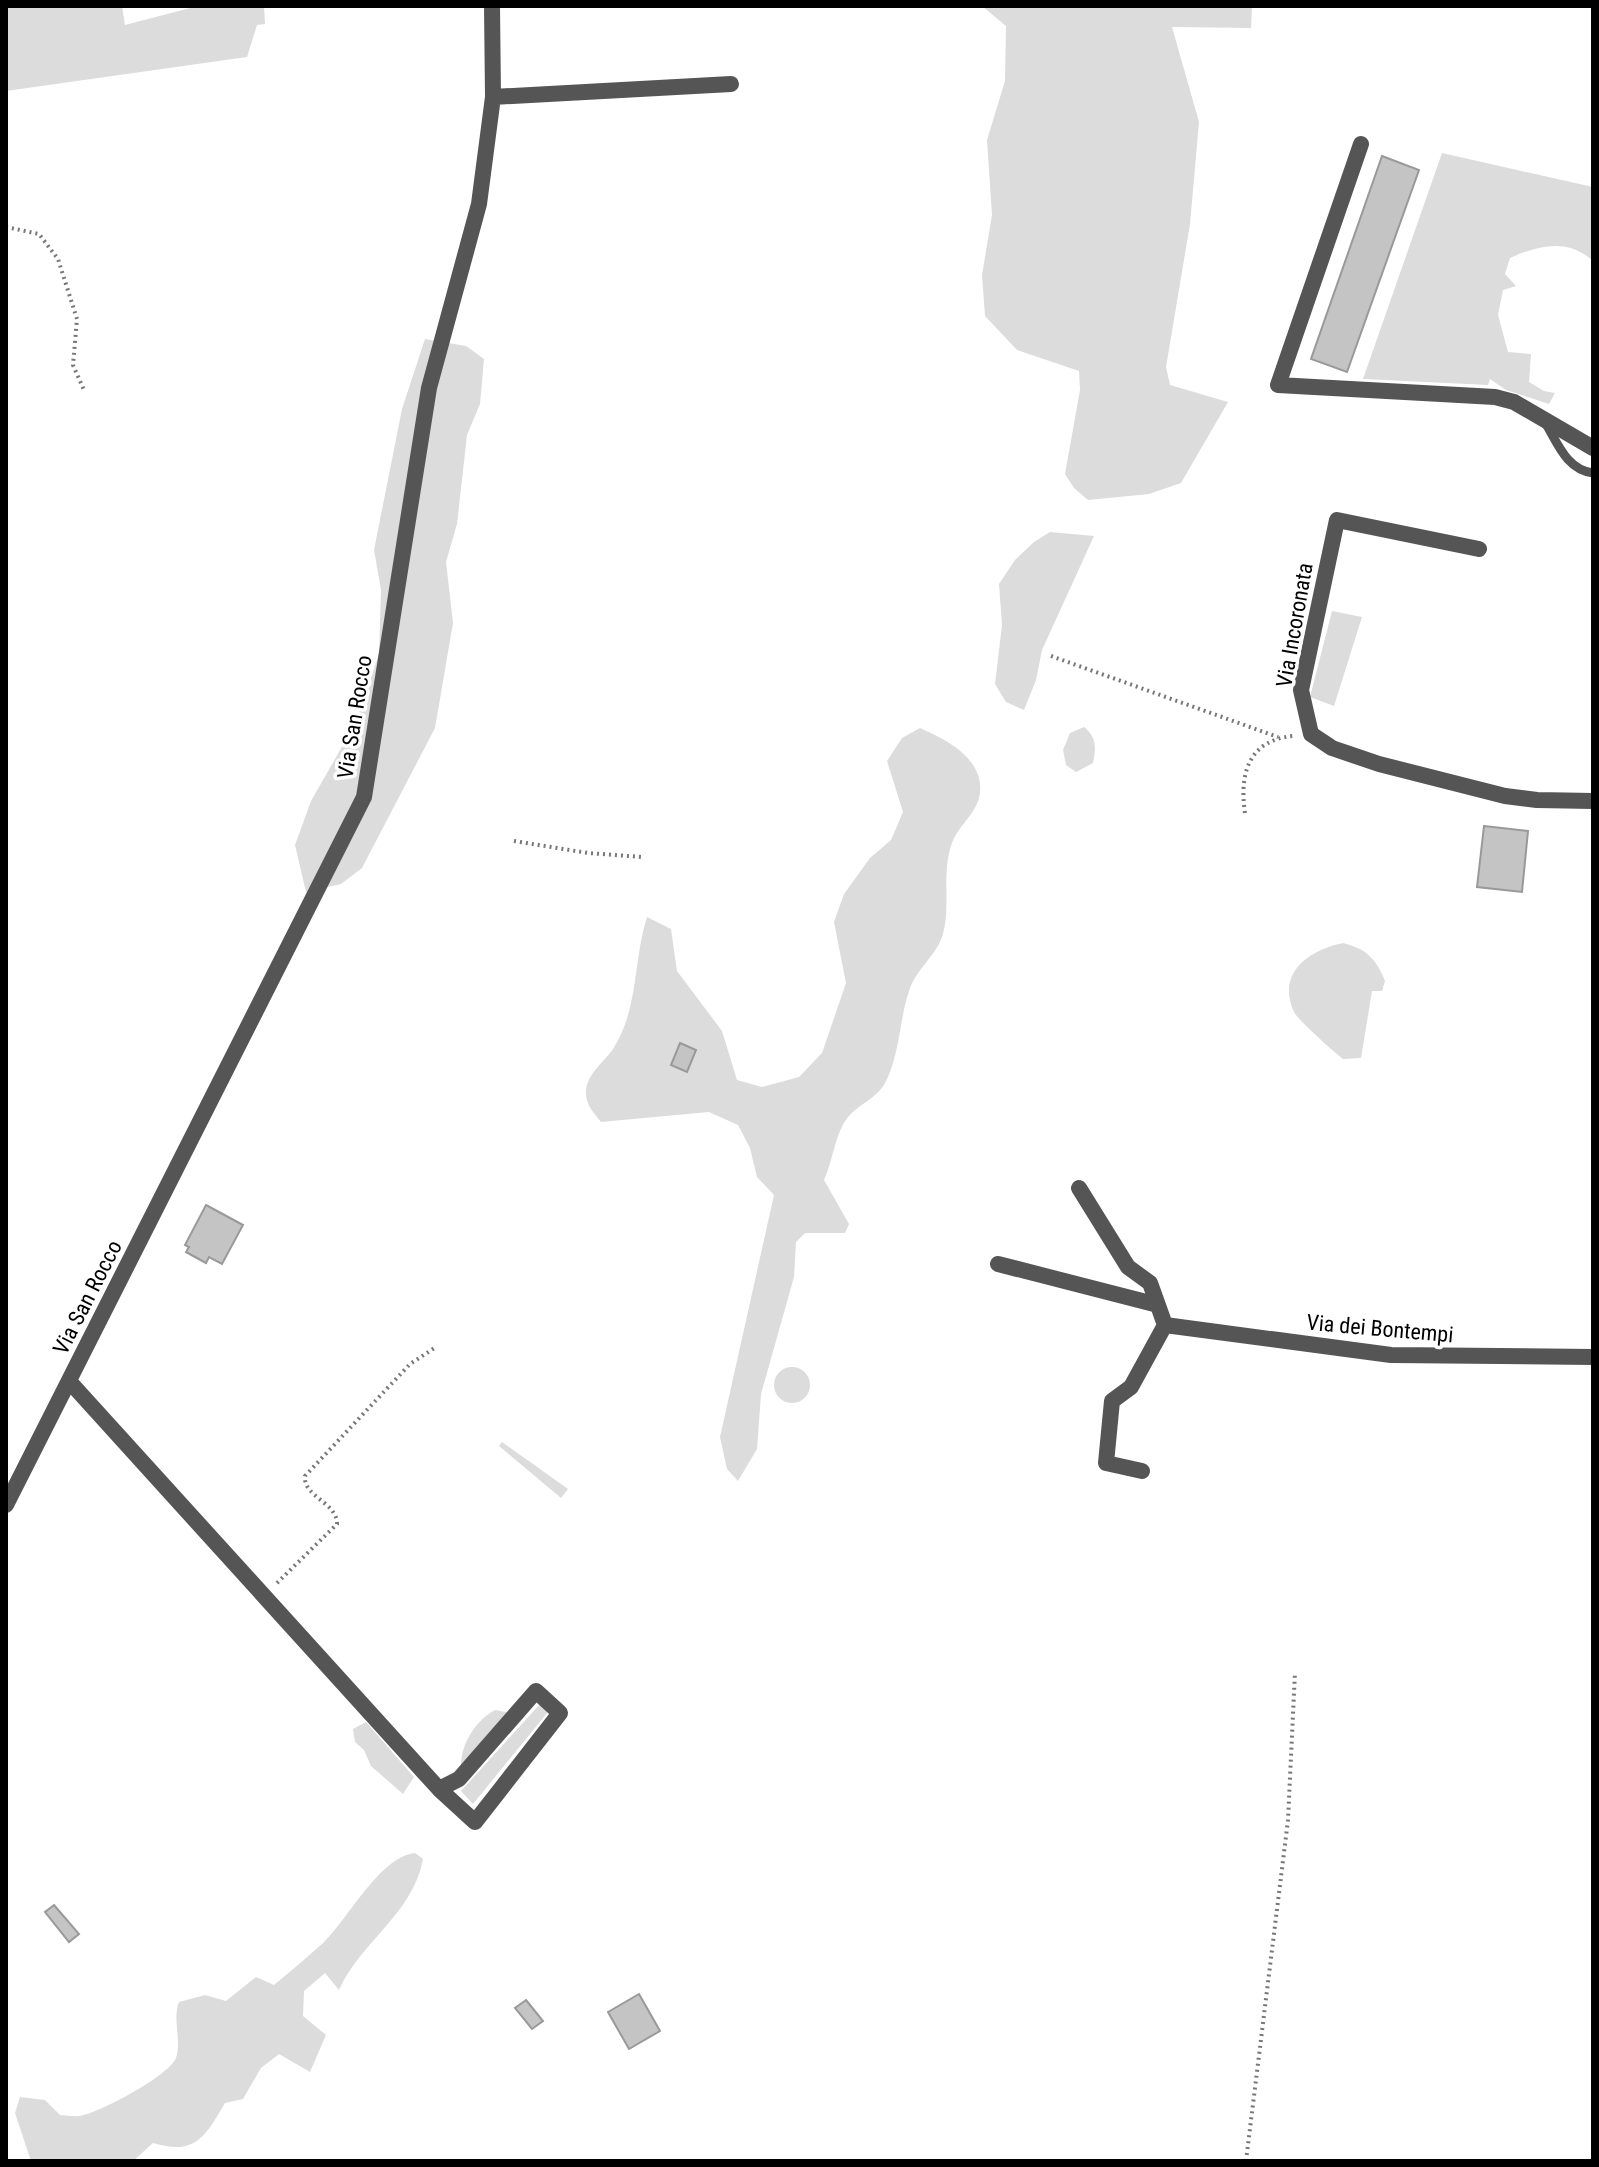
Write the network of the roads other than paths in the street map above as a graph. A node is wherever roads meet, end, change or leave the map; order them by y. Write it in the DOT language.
graph roads {
  1 [pos="492,6"];
  2 [pos="731,84"];
  3 [pos="493,97"];
  4 [pos="1361,144"];
  5 [pos="1546,424"];
  6 [pos="1593,448"];
  7 [pos="1593,473"];
  8 [pos="1479,549"];
  9 [pos="1593,801"];
  10 [pos="1079,1188"];
  11 [pos="998,1264"];
  12 [pos="1158,1305"];
  13 [pos="1165,1325"];
  14 [pos="1593,1357"];
  15 [pos="69,1381"];
  16 [pos="1142,1471"];
  17 [pos="6,1505"];
  18 [pos="439,1789"];
  1 -- 3 [label="street, Via San Rocco"];
  2 -- 3 [label="street"];
  3 -- 15 [label="street, Via San Rocco"];
  4 -- 5 [label="street"];
  5 -- 6 [label="street"];
  5 -- 7 [label="lane"];
  8 -- 9 [label="street, Via Incoronata"];
  10 -- 12 [label="street"];
  11 -- 12 [label="street"];
  12 -- 13 [label="street"];
  13 -- 14 [label="street, Via dei Bontempi"];
  13 -- 16 [label="street"];
  15 -- 17 [label="street, Via San Rocco"];
  15 -- 18 [label="street"];
  18 -- 18 [label="street"];
}
